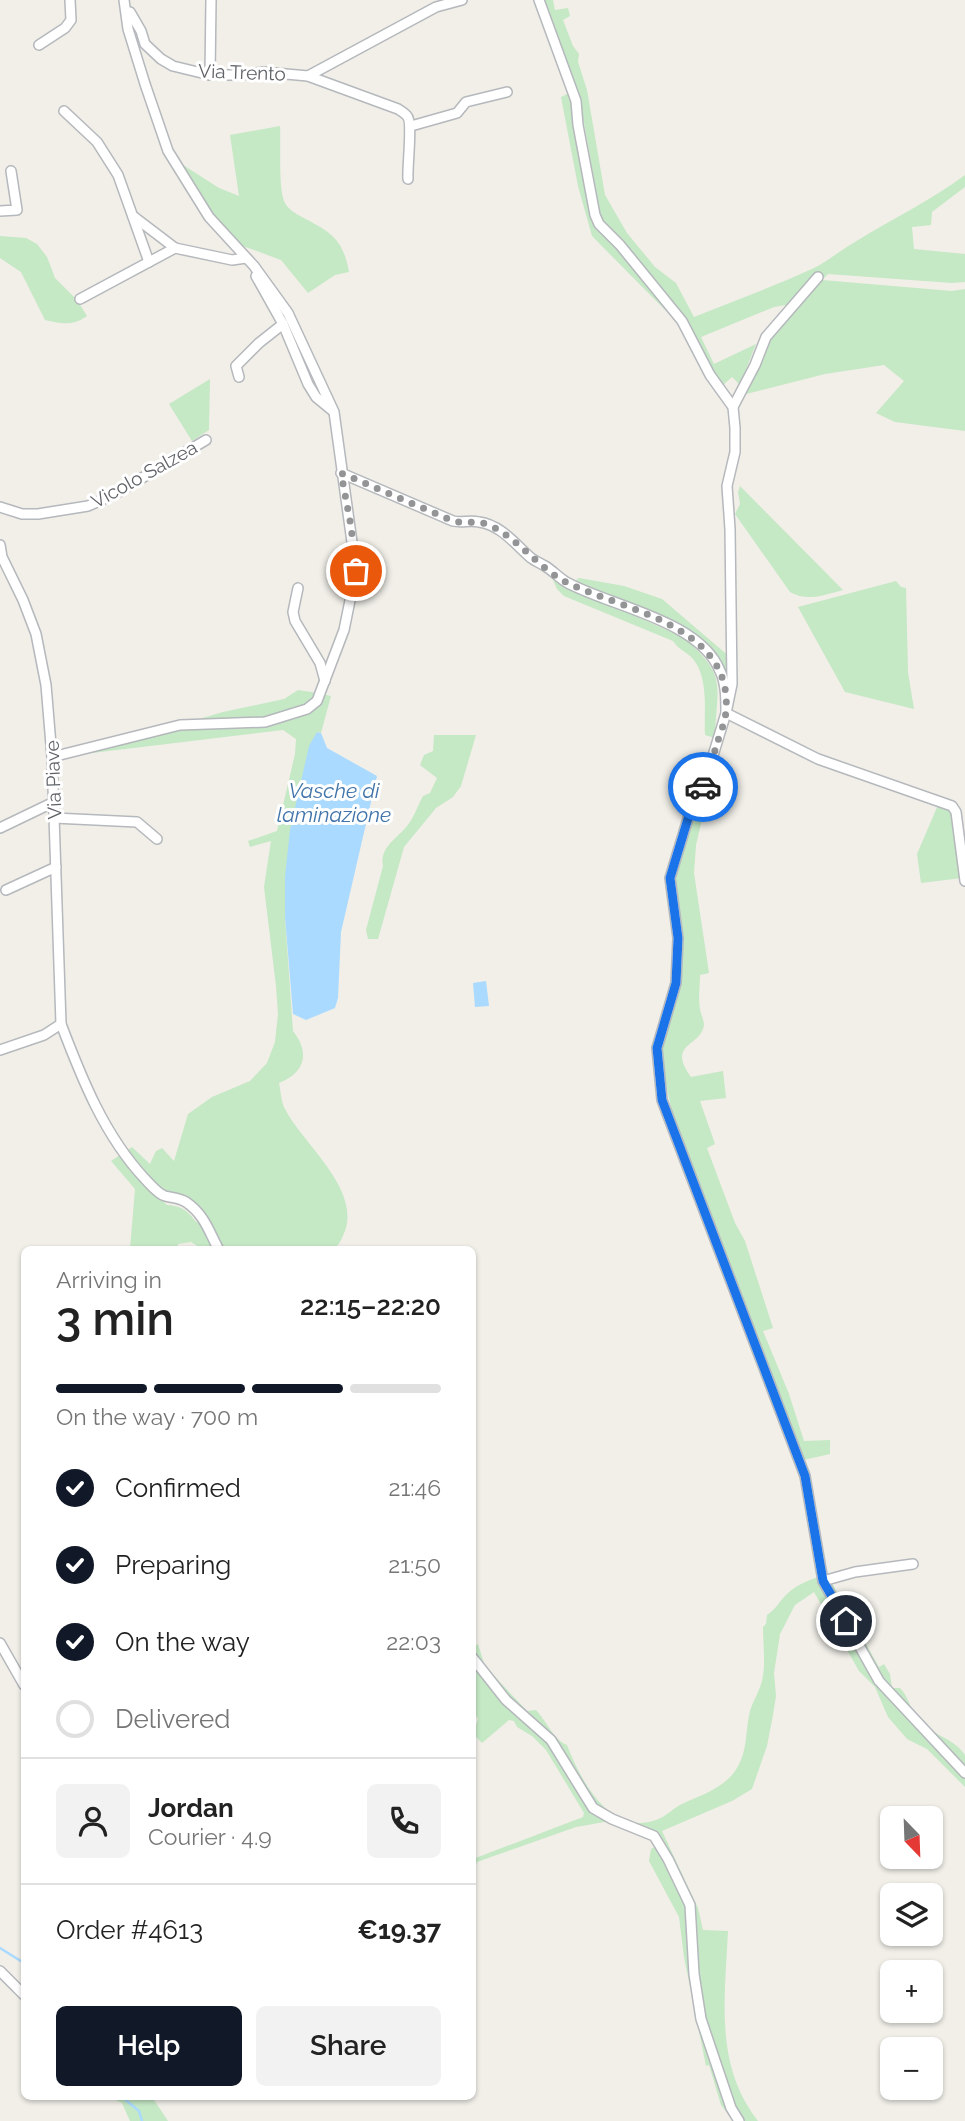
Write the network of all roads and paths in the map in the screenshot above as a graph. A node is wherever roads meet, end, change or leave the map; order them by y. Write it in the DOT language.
graph roads {
  1 [pos="70,0"];
  2 [pos="126,0"];
  3 [pos="211,0"];
  4 [pos="462,0"];
  5 [pos="539,0"];
  6 [pos="39,45"];
  7 [pos="210,75"];
  8 [pos="308,76"];
  9 [pos="507,92"];
  10 [pos="64,111"];
  11 [pos="411,126"];
  12 [pos="11,171"];
  13 [pos="408,178"];
  14 [pos="0,211"];
  15 [pos="133,216"];
  16 [pos="175,248"];
  17 [pos="246,258"];
  18 [pos="149,262"];
  19 [pos="254,266"];
  20 [pos="818,277"];
  21 [pos="80,299"];
  22 [pos="283,324"];
  23 [pos="239,377"];
  24 [pos="733,407"];
  25 [pos="334,412"];
  26 [pos="205,440"];
  27 [pos="341,473"];
  28 [pos="0,507"];
  29 [pos="0,545"];
  30 [pos="298,588"];
  31 [pos="326,682"];
  32 [pos="726,713"];
  33 [pos="52,757"];
  34 [pos="54,802"];
  35 [pos="54,818"];
  36 [pos="0,828"];
  37 [pos="157,839"];
  38 [pos="56,867"];
  39 [pos="965,881"];
  40 [pos="6,890"];
  41 [pos="61,1024"];
  42 [pos="0,1050"];
  43 [pos="217,1246"];
  44 [pos="913,1564"];
  45 [pos="823,1581"];
  46 [pos="0,1643"];
  47 [pos="476,1662"];
  48 [pos="21,1680"];
  49 [pos="965,1773"];
  50 [pos="0,1971"];
  51 [pos="21,1991"];
  52 [pos="739,2121"];
  1 -- 6 [label="street"];
  2 -- 7 [label="street, Via Trento"];
  2 -- 17 [label="street"];
  3 -- 7 [label="street"];
  4 -- 8 [label="street"];
  5 -- 24 [label="street"];
  7 -- 8 [label="street, Via Trento"];
  8 -- 11 [label="street, Via Trento"];
  9 -- 11 [label="street"];
  10 -- 15 [label="street"];
  11 -- 13 [label="street"];
  12 -- 14 [label="street"];
  15 -- 16 [label="street"];
  15 -- 18 [label="street"];
  16 -- 17 [label="street"];
  16 -- 18 [label="street"];
  17 -- 19 [label="street"];
  18 -- 21 [label="street"];
  19 -- 22 [label="street"];
  19 -- 25 [label="street"];
  20 -- 24 [label="street"];
  22 -- 23 [label="street"];
  22 -- 25 [label="street"];
  24 -- 32 [label="street"];
  25 -- 27 [label="street"];
  26 -- 28 [label="street, Vicolo Salzea"];
  27 -- 31 [label="street"];
  27 -- 32 [label="street"];
  29 -- 33 [label="street, Via Piave"];
  30 -- 31 [label="street"];
  31 -- 33 [label="street"];
  32 -- 39 [label="street"];
  32 -- 45 [label="street"];
  33 -- 34 [label="street, Via Piave"];
  34 -- 35 [label="street, Via Piave"];
  34 -- 36 [label="street"];
  35 -- 37 [label="street"];
  35 -- 38 [label="street, Via Piave"];
  38 -- 40 [label="street"];
  38 -- 41 [label="street, Via Piave"];
  41 -- 42 [label="street"];
  41 -- 43 [label="street, Via Piave"];
  44 -- 45 [label="street"];
  45 -- 49 [label="street"];
  46 -- 48 [label="street"];
  47 -- 52 [label="street"];
  50 -- 51 [label="street"];
}
